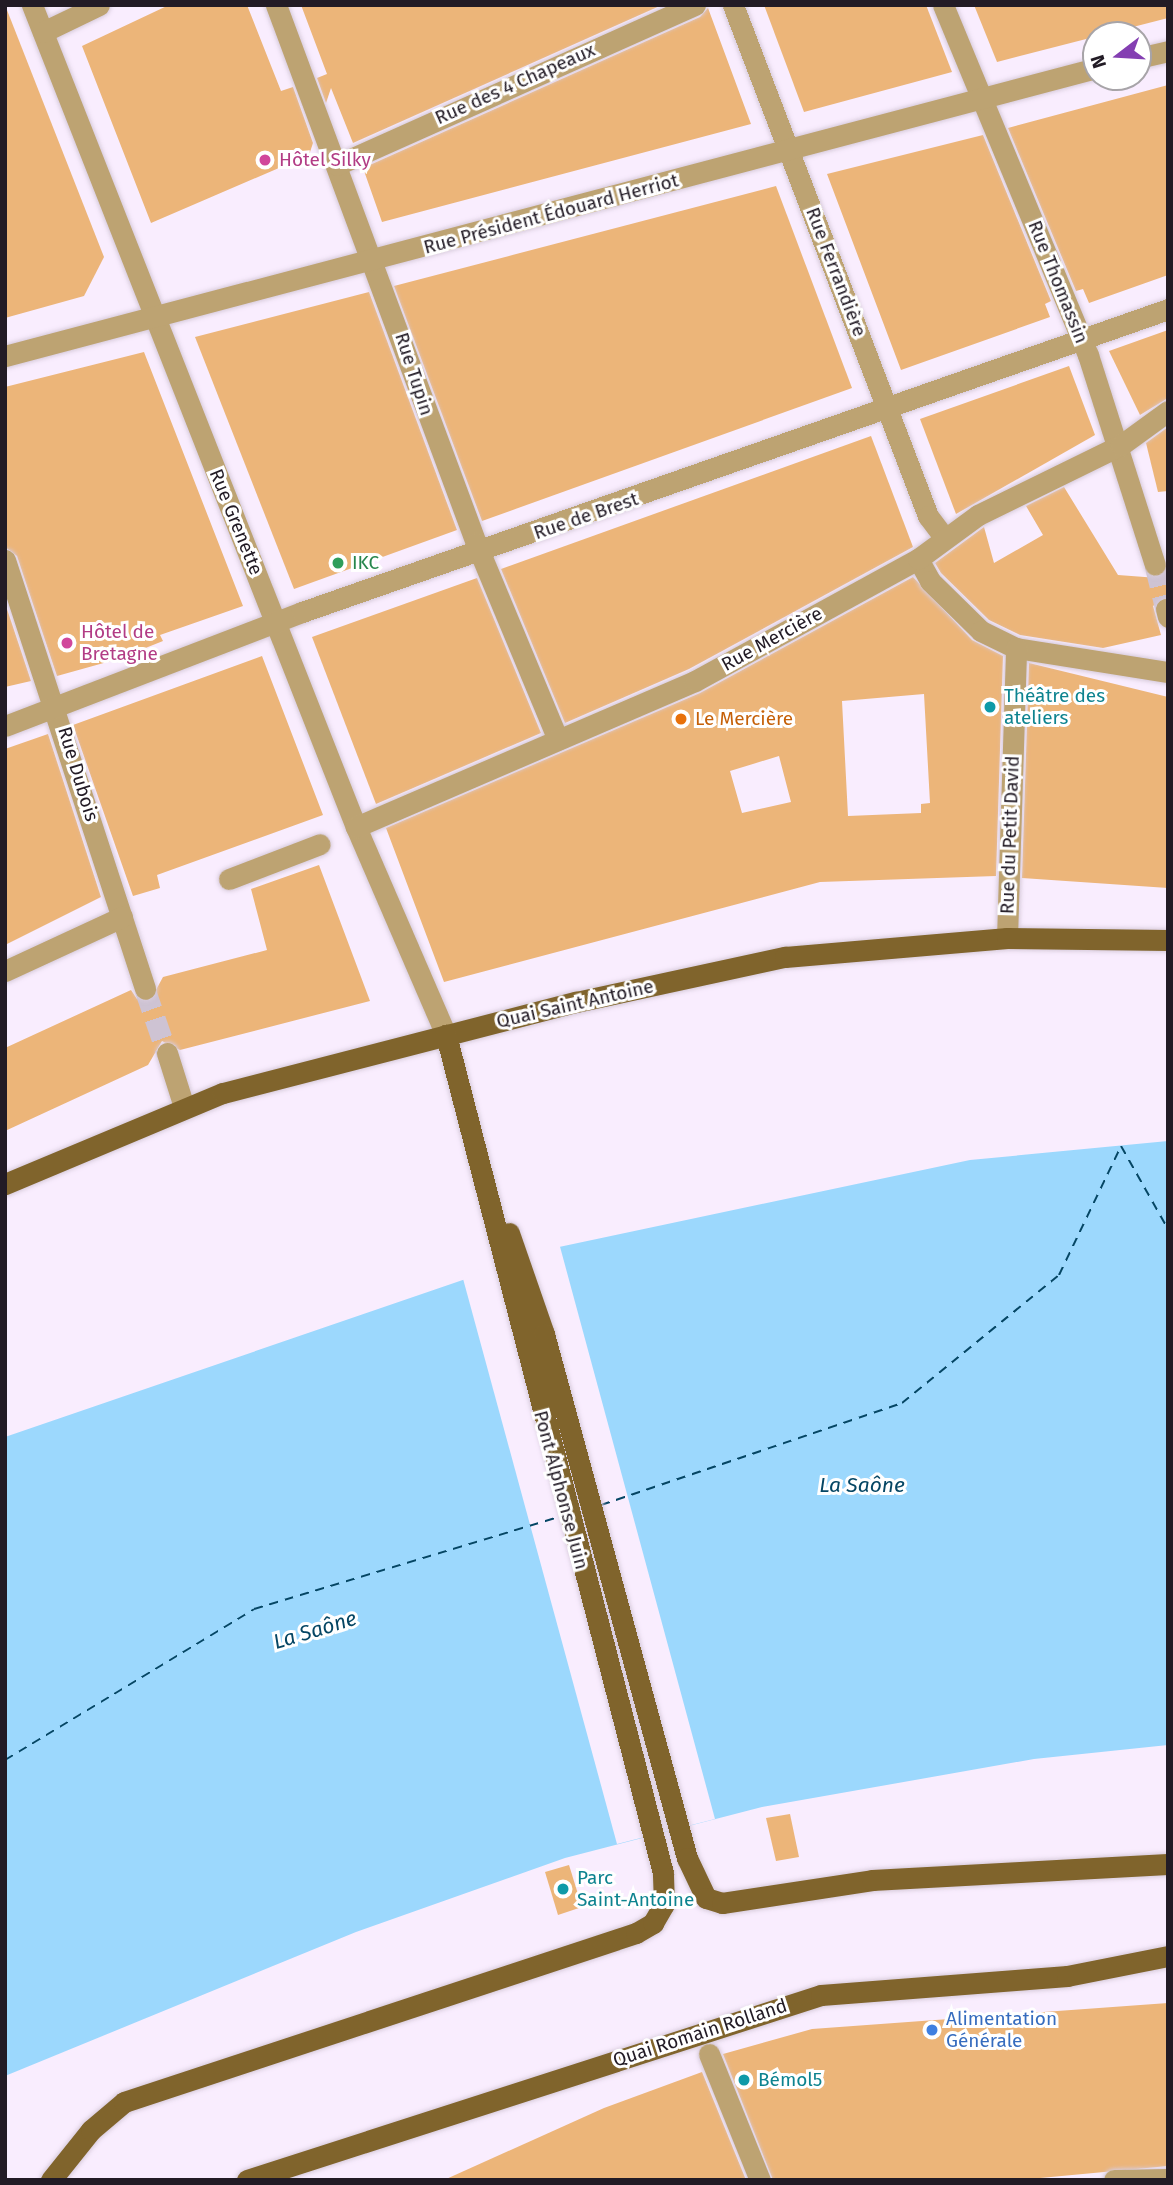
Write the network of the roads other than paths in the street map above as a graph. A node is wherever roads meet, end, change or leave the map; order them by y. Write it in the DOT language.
graph roads {
  1 [pos="32,5"];
  2 [pos="99,5"];
  3 [pos="276,5"];
  4 [pos="695,5"];
  5 [pos="733,5"];
  6 [pos="943,5"];
  7 [pos="43,32"];
  8 [pos="1082,71"];
  9 [pos="981,95"];
  10 [pos="790,152"];
  11 [pos="337,165"];
  12 [pos="373,261"];
  13 [pos="1168,309"];
  14 [pos="155,318"];
  15 [pos="1083,342"];
  16 [pos="5,356"];
  17 [pos="890,410"];
  18 [pos="1168,411"];
  19 [pos="1121,445"];
  20 [pos="944,537"];
  21 [pos="482,553"];
  22 [pos="918,559"];
  23 [pos="5,560"];
  24 [pos="1155,565"];
  25 [pos="275,622"];
  26 [pos="1016,648"];
  27 [pos="1168,671"];
  28 [pos="57,707"];
  29 [pos="5,726"];
  30 [pos="558,740"];
  31 [pos="356,827"];
  32 [pos="320,844"];
  33 [pos="229,879"];
  34 [pos="122,917"];
  35 [pos="1007,937"];
  36 [pos="1168,940"];
  37 [pos="5,971"];
  38 [pos="145,989"];
  39 [pos="446,1035"];
  40 [pos="167,1053"];
  41 [pos="184,1107"];
  42 [pos="478,1143"];
  43 [pos="5,1184"];
  44 [pos="1168,1864"];
  45 [pos="1168,1956"];
  46 [pos="709,2054"];
  47 [pos="1168,2179"];
  48 [pos="51,2180"];
  49 [pos="247,2180"];
  50 [pos="760,2180"];
  51 [pos="1114,2180"];
  1 -- 7 [label="street, Rue Grenette"];
  2 -- 7 [label="street"];
  3 -- 11 [label="street, Rue Tupin"];
  4 -- 11 [label="street, Rue des 4 Chapeaux"];
  5 -- 10 [label="street, Rue Ferrandière"];
  6 -- 9 [label="street, Rue Thomassin"];
  7 -- 14 [label="street, Rue Grenette"];
  8 -- 9 [label="street, Rue Président Édouard Herriot"];
  9 -- 10 [label="street, Rue Président Édouard Herriot"];
  9 -- 15 [label="street, Rue Thomassin"];
  10 -- 12 [label="street, Rue Président Édouard Herriot"];
  10 -- 17 [label="street, Rue Ferrandière"];
  11 -- 12 [label="street, Rue Tupin"];
  12 -- 14 [label="street, Rue Président Édouard Herriot"];
  12 -- 21 [label="street, Rue Tupin"];
  13 -- 15 [label="street, Rue de Brest"];
  14 -- 16 [label="street, Rue Président Édouard Herriot"];
  14 -- 25 [label="street, Rue Grenette"];
  15 -- 17 [label="street, Rue de Brest"];
  15 -- 19 [label="street, Rue Thomassin"];
  17 -- 20 [label="street, Rue Ferrandière"];
  17 -- 21 [label="street, Rue de Brest"];
  18 -- 19 [label="street, Rue Mercière"];
  19 -- 20 [label="street, Rue Mercière"];
  19 -- 24 [label="street, Rue Thomassin"];
  20 -- 22 [label="street, Rue Mercière"];
  21 -- 25 [label="street, Rue de Brest"];
  21 -- 30 [label="street, Rue Tupin"];
  22 -- 26 [label="street"];
  22 -- 30 [label="street, Rue Mercière"];
  23 -- 28 [label="street, Rue Dubois"];
  25 -- 28 [label="street, Rue de Brest"];
  25 -- 31 [label="street, Rue Grenette"];
  26 -- 27 [label="street"];
  26 -- 35 [label="street, Rue du Petit David"];
  28 -- 29 [label="street, Rue de Brest"];
  28 -- 34 [label="street, Rue Dubois"];
  30 -- 31 [label="street, Rue Mercière"];
  31 -- 39 [label="street, Rue Grenette"];
  32 -- 33 [label="street"];
  34 -- 37 [label="street"];
  34 -- 38 [label="street, Rue Dubois"];
  35 -- 36 [label="main road, Quai Saint Antoine"];
  35 -- 39 [label="main road, Quai Saint Antoine"];
  39 -- 41 [label="main road, Quai Saint Antoine"];
  39 -- 42 [label="main road, Pont Alphonse Juin"];
  40 -- 41 [label="street"];
  41 -- 43 [label="main road, Quai Saint Antoine"];
  42 -- 44 [label="main road, Pont Alphonse Juin"];
  42 -- 48 [label="main road, Pont Alphonse Juin"];
  45 -- 49 [label="main road, Quai Romain Rolland"];
  46 -- 50 [label="street"];
  47 -- 51 [label="street"];
}
